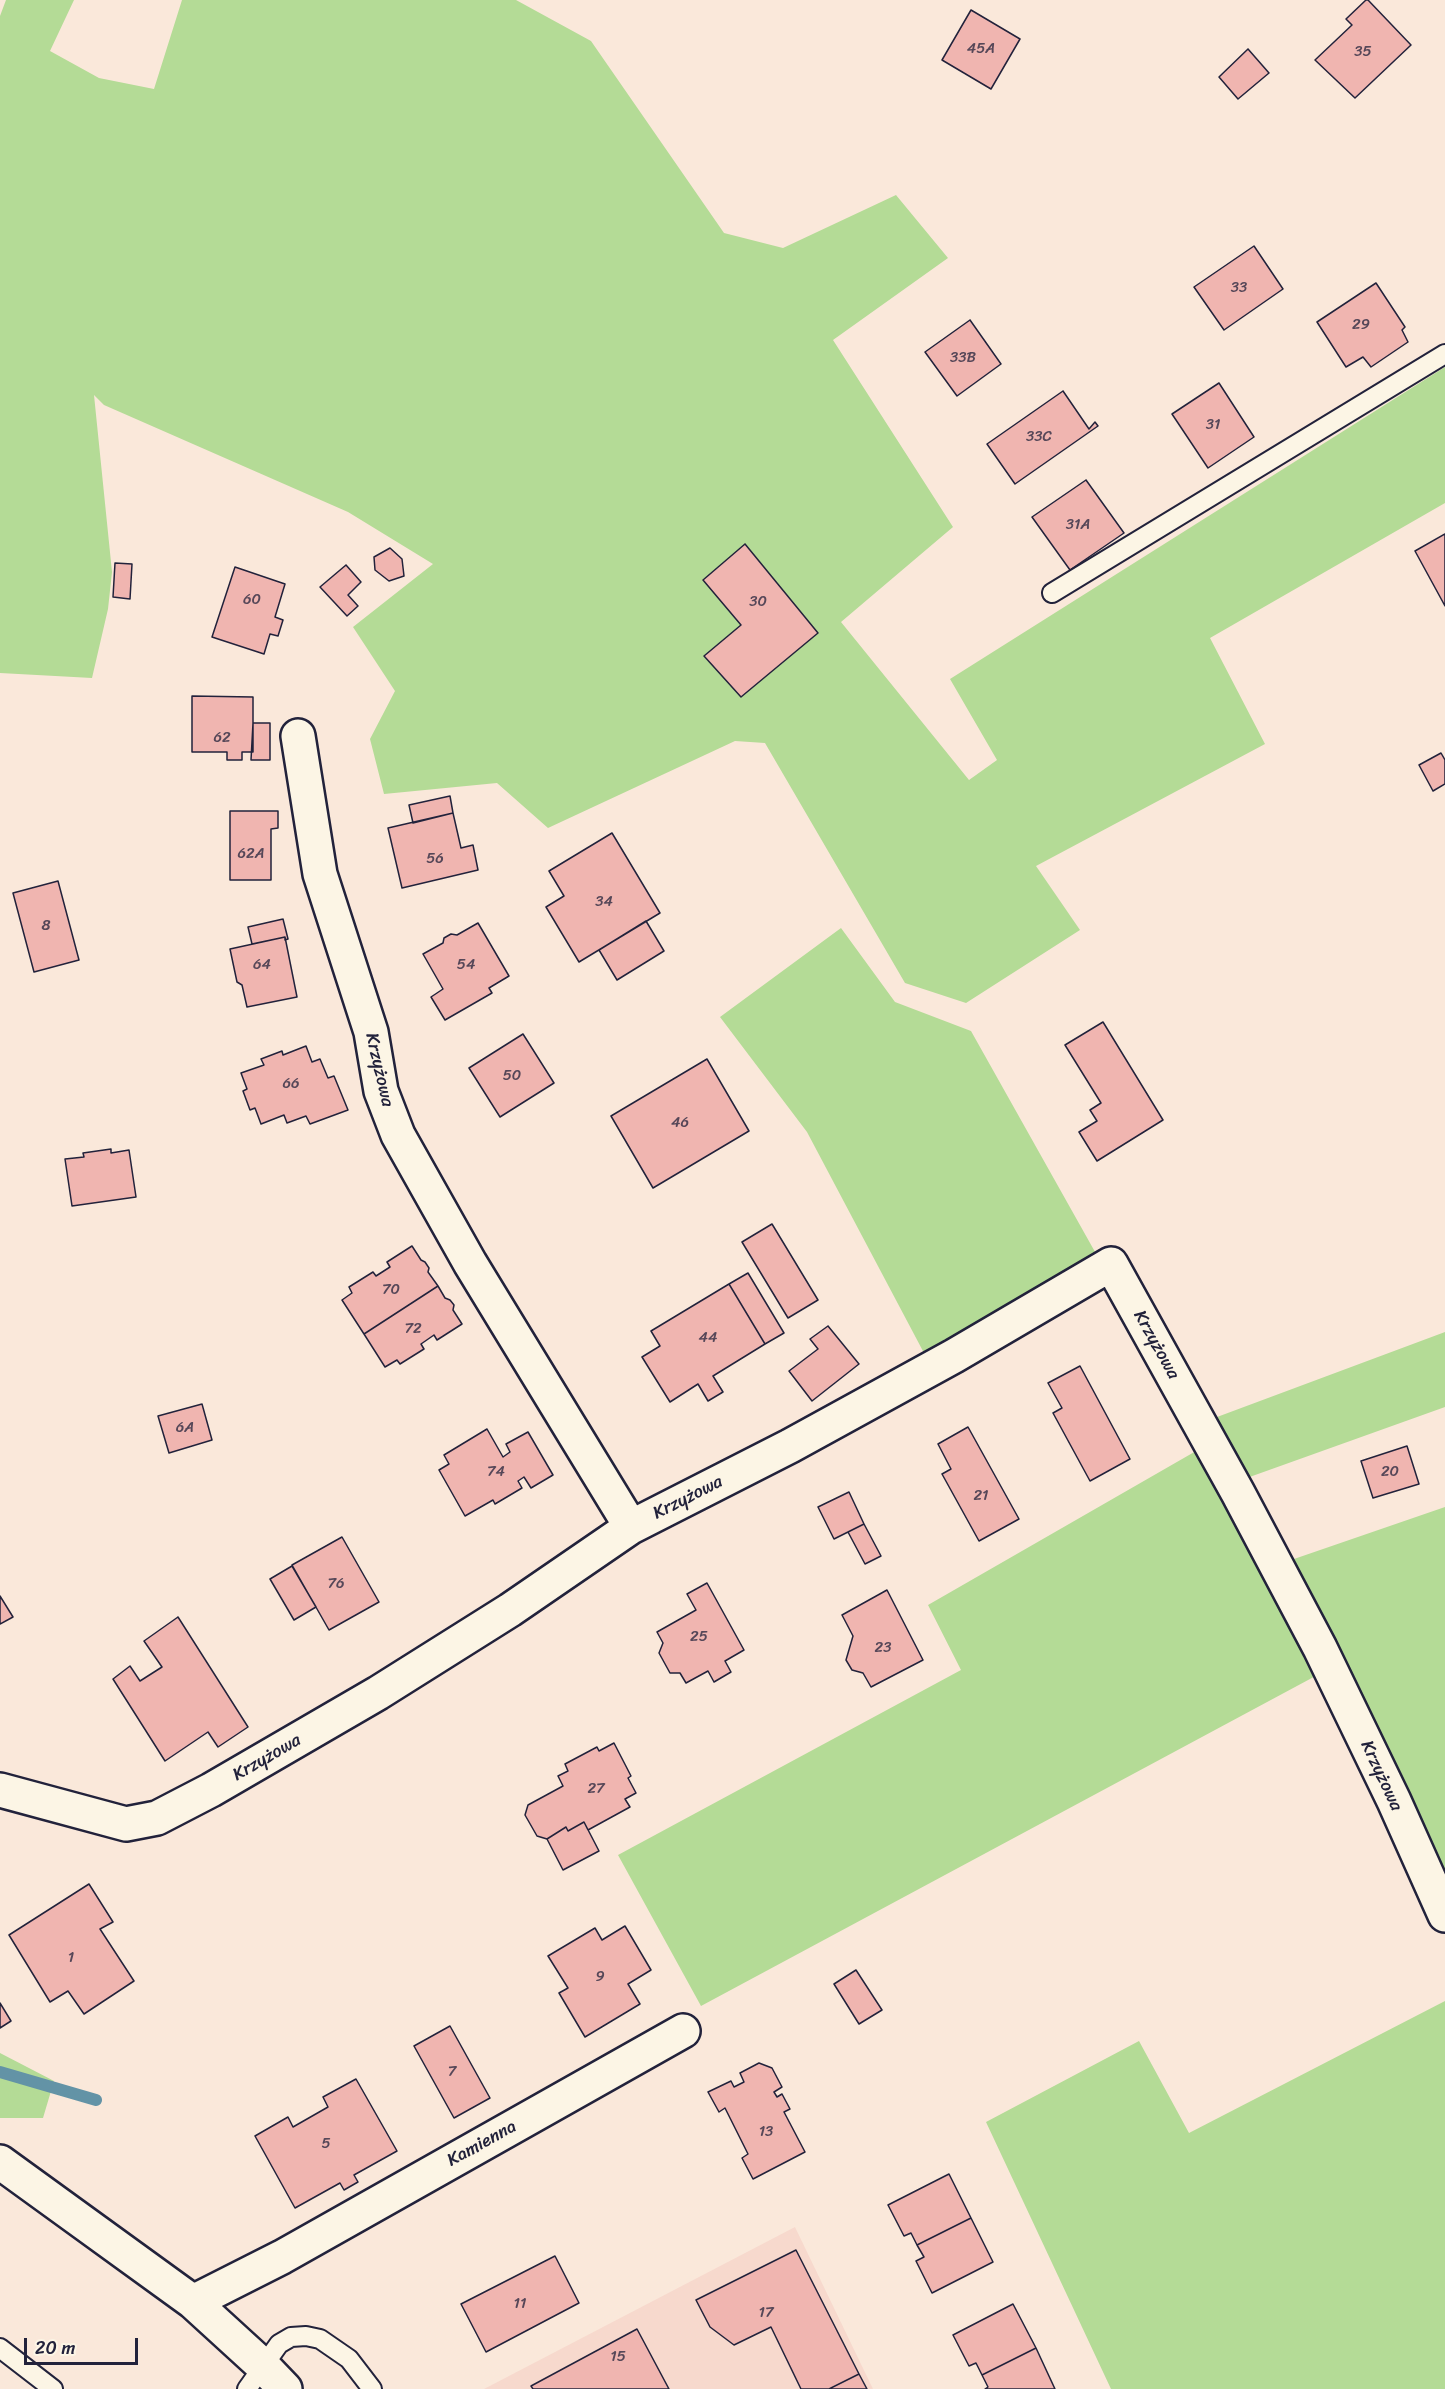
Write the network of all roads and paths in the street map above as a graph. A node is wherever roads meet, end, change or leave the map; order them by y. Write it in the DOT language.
graph roads {
  1 [pos="1445,354"];
  2 [pos="1052,593"];
  3 [pos="298,735"];
  4 [pos="632,1527"];
  5 [pos="0,1790"];
  6 [pos="1445,1915"];
  7 [pos="683,2031"];
  8 [pos="0,2162"];
  9 [pos="193,2302"];
  10 [pos="0,2348"];
  11 [pos="255,2377"];
  12 [pos="53,2389"];
  13 [pos="285,2389"];
  14 [pos="372,2389"];
  1 -- 2 [label="lane"];
  3 -- 4 [label="street, Krzyżowa"];
  4 -- 5 [label="street, Krzyżowa"];
  4 -- 6 [label="street, Krzyżowa"];
  7 -- 9 [label="street, Kamienna"];
  8 -- 9 [label="street"];
  9 -- 11 [label="street"];
  10 -- 12 [label="lane"];
  11 -- 13 [label="street"];
  11 -- 14 [label="lane"];
}
